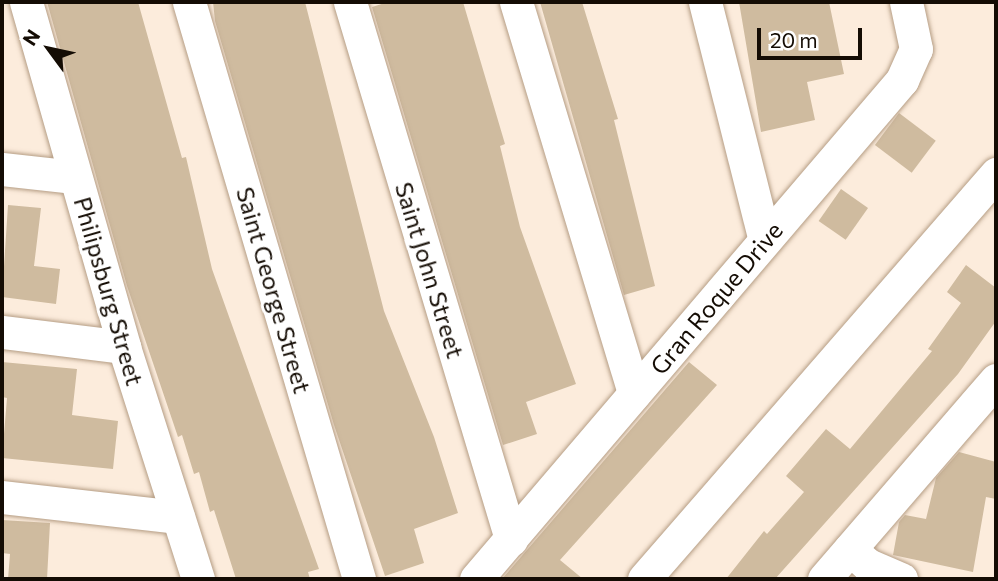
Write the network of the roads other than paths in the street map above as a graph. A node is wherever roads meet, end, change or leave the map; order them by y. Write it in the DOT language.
graph roads {
  1 [pos="18,2"];
  2 [pos="26,2"];
  3 [pos="189,2"];
  4 [pos="350,2"];
  5 [pos="516,2"];
  6 [pos="705,2"];
  7 [pos="906,2"];
  8 [pos="2,169"];
  9 [pos="996,174"];
  10 [pos="75,177"];
  11 [pos="765,240"];
  12 [pos="2,332"];
  13 [pos="124,346"];
  14 [pos="634,394"];
  15 [pos="990,399"];
  16 [pos="2,497"];
  17 [pos="178,517"];
  18 [pos="511,538"];
  19 [pos="850,549"];
  20 [pos="198,579"];
  21 [pos="359,579"];
  22 [pos="476,579"];
  23 [pos="644,579"];
  24 [pos="824,579"];
  25 [pos="901,579"];
  1 -- 2 [label="street"];
  2 -- 10 [label="street, Philipsburg Street"];
  3 -- 21 [label="street, Saint George Street"];
  4 -- 18 [label="street, Saint John Street"];
  5 -- 14 [label="street"];
  6 -- 11 [label="street"];
  7 -- 11 [label="street, Gran Roque Drive"];
  8 -- 10 [label="street"];
  9 -- 23 [label="street"];
  10 -- 13 [label="street, Philipsburg Street"];
  11 -- 14 [label="street, Gran Roque Drive"];
  12 -- 13 [label="street"];
  13 -- 17 [label="street, Philipsburg Street"];
  14 -- 18 [label="street, Gran Roque Drive"];
  15 -- 19 [label="street"];
  16 -- 17 [label="street"];
  17 -- 20 [label="street, Philipsburg Street"];
  18 -- 22 [label="street, Gran Roque Drive"];
  19 -- 24 [label="street"];
  19 -- 25 [label="street"];
}
